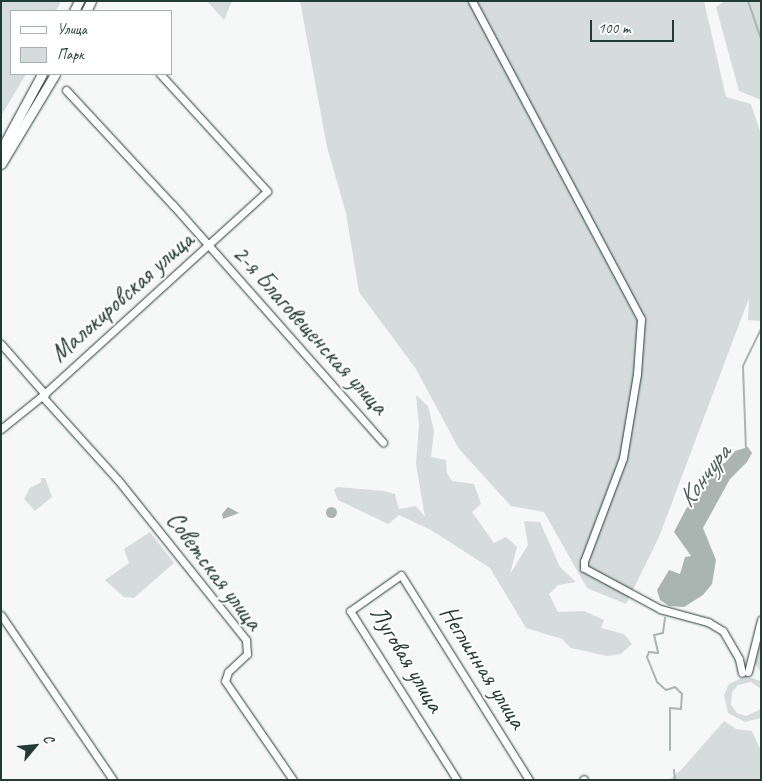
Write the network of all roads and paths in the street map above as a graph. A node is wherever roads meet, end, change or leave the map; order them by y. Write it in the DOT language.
graph roads {
  1 [pos="472,1"];
  2 [pos="41,75"];
  3 [pos="54,75"];
  4 [pos="161,75"];
  5 [pos="66,90"];
  6 [pos="1,150"];
  7 [pos="1,164"];
  8 [pos="208,245"];
  9 [pos="1,344"];
  10 [pos="44,395"];
  11 [pos="1,429"];
  12 [pos="383,442"];
  13 [pos="401,576"];
  14 [pos="1,615"];
  15 [pos="761,620"];
  16 [pos="113,780"];
  17 [pos="293,780"];
  18 [pos="457,780"];
  19 [pos="529,780"];
  1 -- 15 [label="street"];
  2 -- 6 [label="main road"];
  3 -- 7 [label="main road"];
  4 -- 8 [label="street, Малокировская улица"];
  5 -- 8 [label="street, 2-я Благовещенская улица"];
  8 -- 10 [label="street, Малокировская улица"];
  8 -- 12 [label="street, 2-я Благовещенская улица"];
  9 -- 10 [label="street"];
  10 -- 11 [label="street, Малокировская улица"];
  10 -- 17 [label="street, Советская улица"];
  13 -- 18 [label="street, Луговая улица"];
  13 -- 19 [label="street, Неглинная улица"];
  14 -- 16 [label="street"];
}
